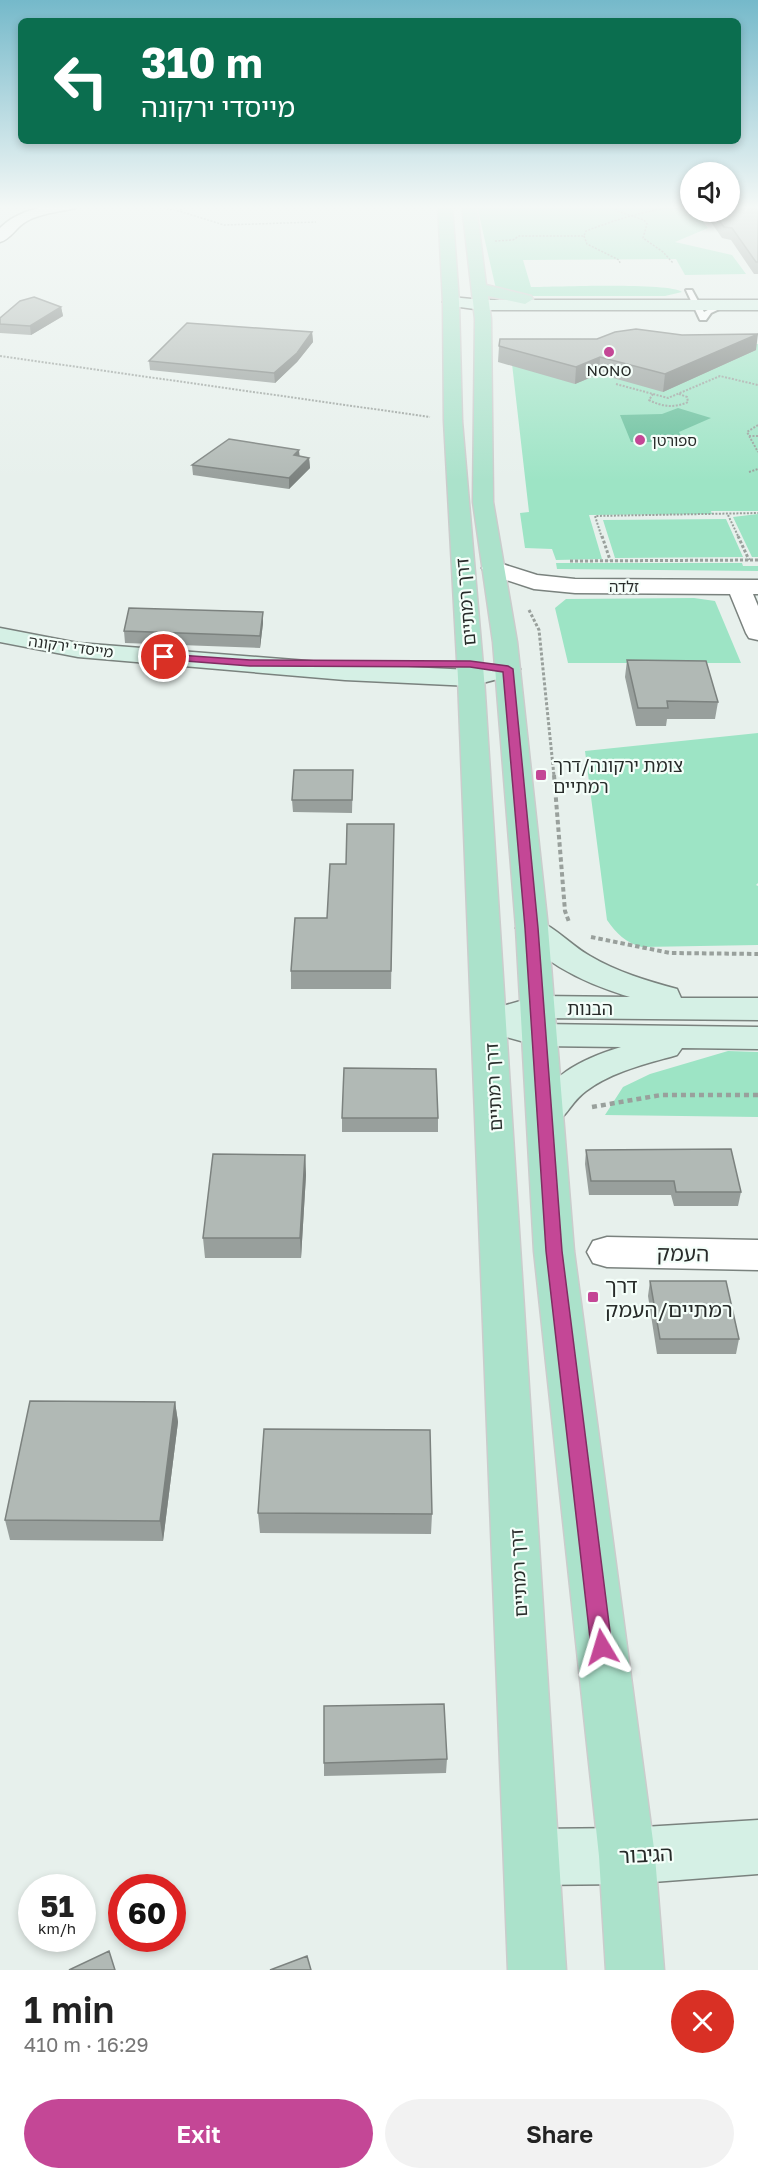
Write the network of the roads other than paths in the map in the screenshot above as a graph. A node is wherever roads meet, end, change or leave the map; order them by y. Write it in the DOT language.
graph roads {
  1 [pos="473,297"];
  2 [pos="475,297"];
  3 [pos="484,297"];
  4 [pos="509,297"];
  5 [pos="758,298"];
  6 [pos="692,299"];
  7 [pos="475,302"];
  8 [pos="527,302"];
  9 [pos="758,305"];
  10 [pos="493,568"];
  11 [pos="748,586"];
  12 [pos="758,633"];
  13 [pos="0,635"];
  14 [pos="508,669"];
  15 [pos="470,671"];
  16 [pos="532,928"];
  17 [pos="746,1009"];
  18 [pos="489,1021"];
  19 [pos="539,1021"];
  20 [pos="709,1038"];
  21 [pos="758,1038"];
  22 [pos="545,1115"];
  23 [pos="607,1252"];
  24 [pos="758,1255"];
  25 [pos="758,1847"];
  26 [pos="627,1856"];
  27 [pos="533,1857"];
  28 [pos="537,1970"];
  29 [pos="635,1970"];
  1 -- 7 [label="main road, דרך רמתיים"];
  2 -- 7 [label="main road, דרך רמתיים"];
  3 -- 7 [label="main road"];
  4 -- 8 [label="main road"];
  5 -- 6 [label="street"];
  6 -- 8 [label="street"];
  6 -- 9 [label="street"];
  7 -- 8 [label="main road"];
  7 -- 10 [label="main road, דרך רמתיים"];
  7 -- 15 [label="main road, דרך רמתיים"];
  10 -- 11 [label="street, זלדה"];
  10 -- 14 [label="main road, דרך רמתיים"];
  11 -- 12 [label="street"];
  13 -- 15 [label="street, מייסדי ירקונה"];
  14 -- 15 [label="street, מייסדי ירקונה"];
  14 -- 16 [label="main road, דרך רמתיים"];
  15 -- 18 [label="main road, דרך רמתיים"];
  16 -- 17 [label="street, הבנות"];
  16 -- 19 [label="main road, דרך רמתיים"];
  17 -- 19 [label="street, הבנות"];
  18 -- 19 [label="street, הבנות"];
  18 -- 27 [label="main road, דרך רמתיים"];
  19 -- 20 [label="street, הבנות"];
  19 -- 22 [label="main road, דרך רמתיים"];
  20 -- 21 [label="street, הבנות"];
  20 -- 22 [label="street, הבנות"];
  22 -- 26 [label="main road, דרך רמתיים"];
  23 -- 24 [label="street, העמק"];
  25 -- 26 [label="street, הגיבור"];
  26 -- 27 [label="street, הגיבור"];
  26 -- 29 [label="main road, דרך רמתיים"];
  27 -- 28 [label="main road, דרך רמתיים"];
}
